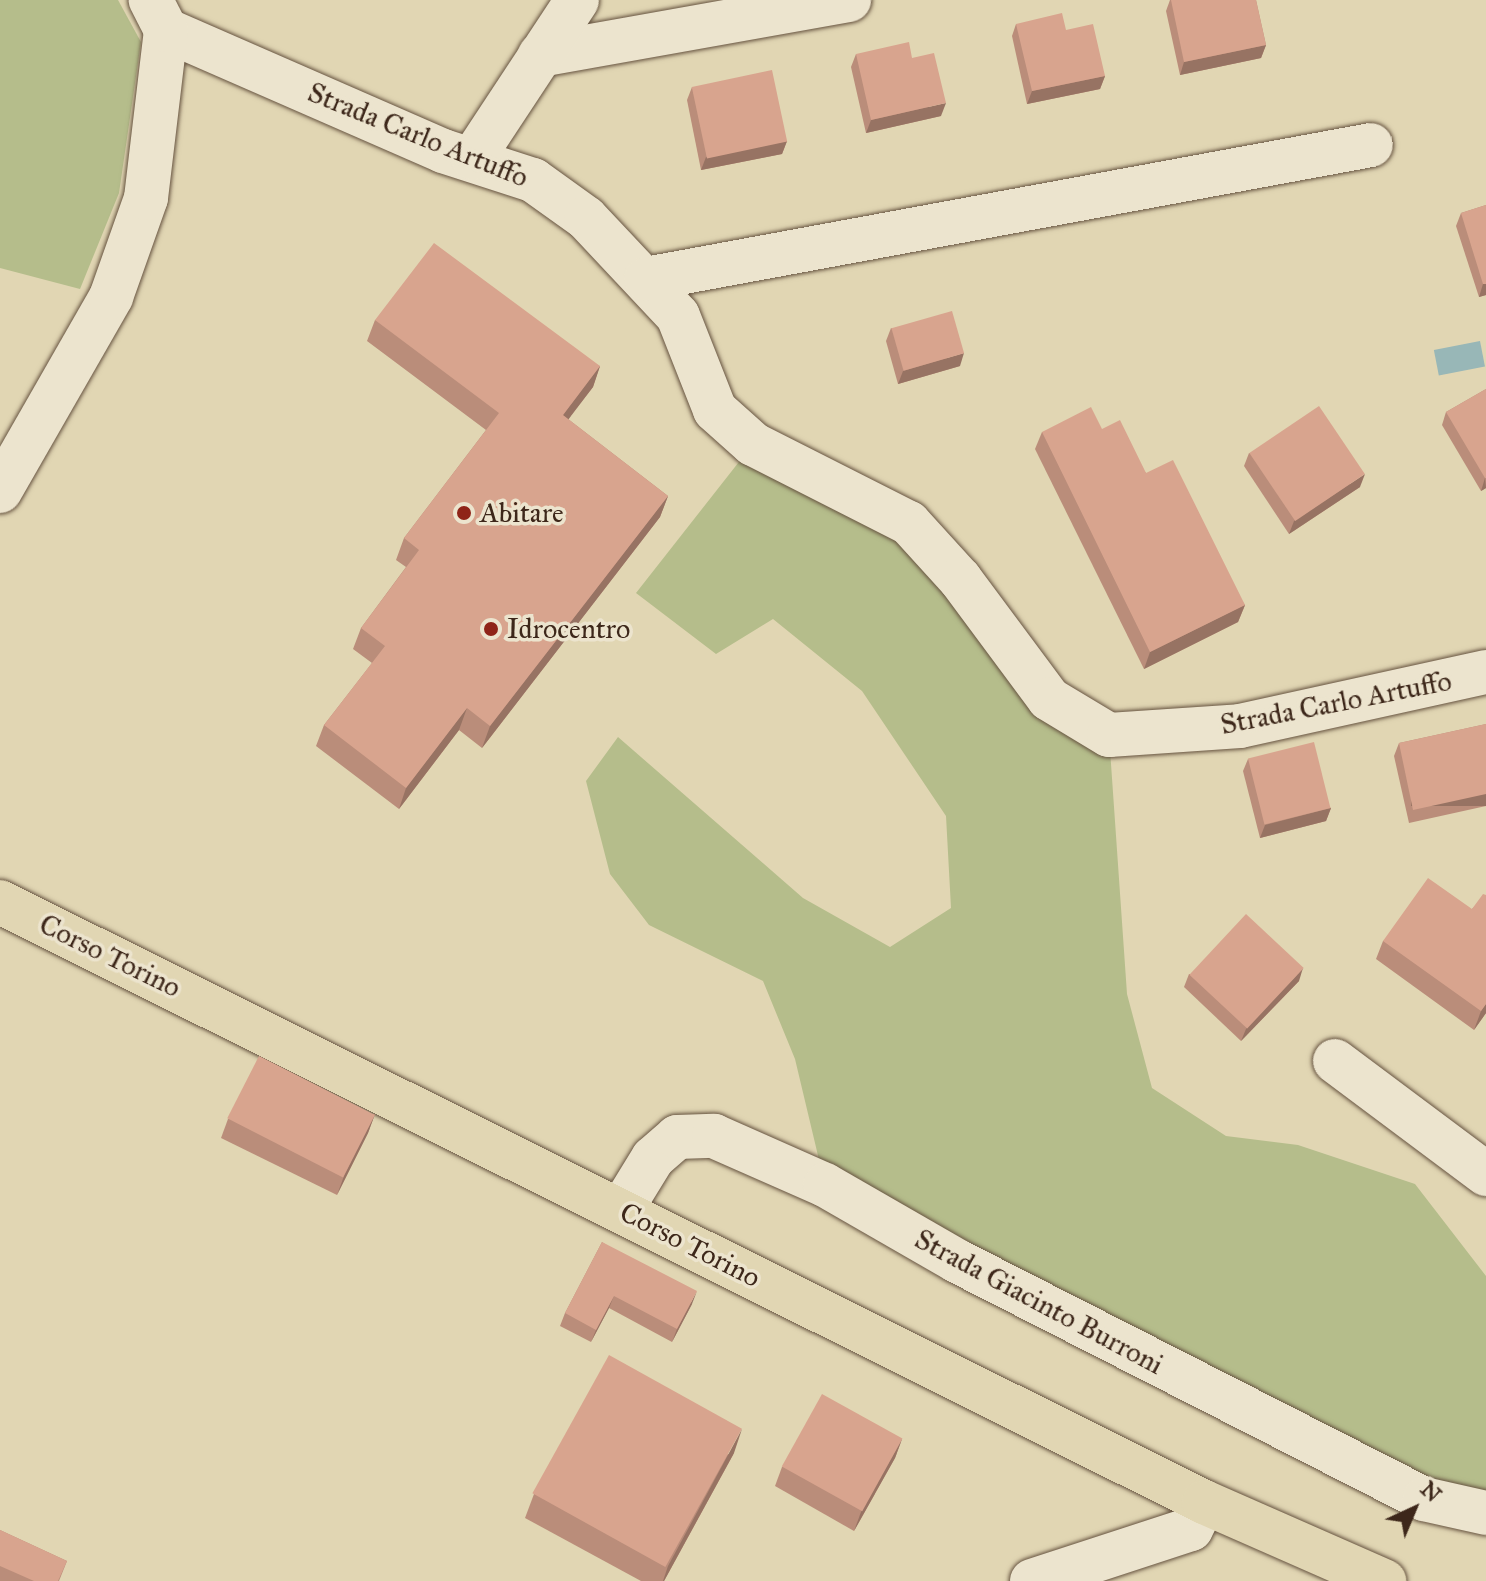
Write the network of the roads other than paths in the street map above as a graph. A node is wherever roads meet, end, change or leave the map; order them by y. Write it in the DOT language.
graph roads {
  1 [pos="577,0"];
  2 [pos="849,0"];
  3 [pos="158,15"];
  4 [pos="540,55"];
  5 [pos="1371,145"];
  6 [pos="473,158"];
  7 [pos="646,279"];
  8 [pos="0,491"];
  9 [pos="1486,672"];
  10 [pos="0,902"];
  11 [pos="1335,1061"];
  12 [pos="1486,1174"];
  13 [pos="621,1210"];
  14 [pos="1204,1502"];
  15 [pos="1486,1513"];
  16 [pos="1032,1581"];
  17 [pos="1384,1581"];
  1 -- 4 [label="street"];
  2 -- 4 [label="street"];
  3 -- 6 [label="street, Strada Carlo Artuffo"];
  3 -- 8 [label="street"];
  4 -- 6 [label="street"];
  5 -- 7 [label="street"];
  6 -- 7 [label="street, Strada Carlo Artuffo"];
  7 -- 9 [label="street, Strada Carlo Artuffo"];
  10 -- 13 [label="main road, Corso Torino"];
  11 -- 12 [label="street"];
  13 -- 14 [label="main road, Corso Torino"];
  13 -- 15 [label="street, Strada Giacinto Burroni"];
  14 -- 16 [label="street"];
  14 -- 17 [label="main road, Corso Torino"];
}
